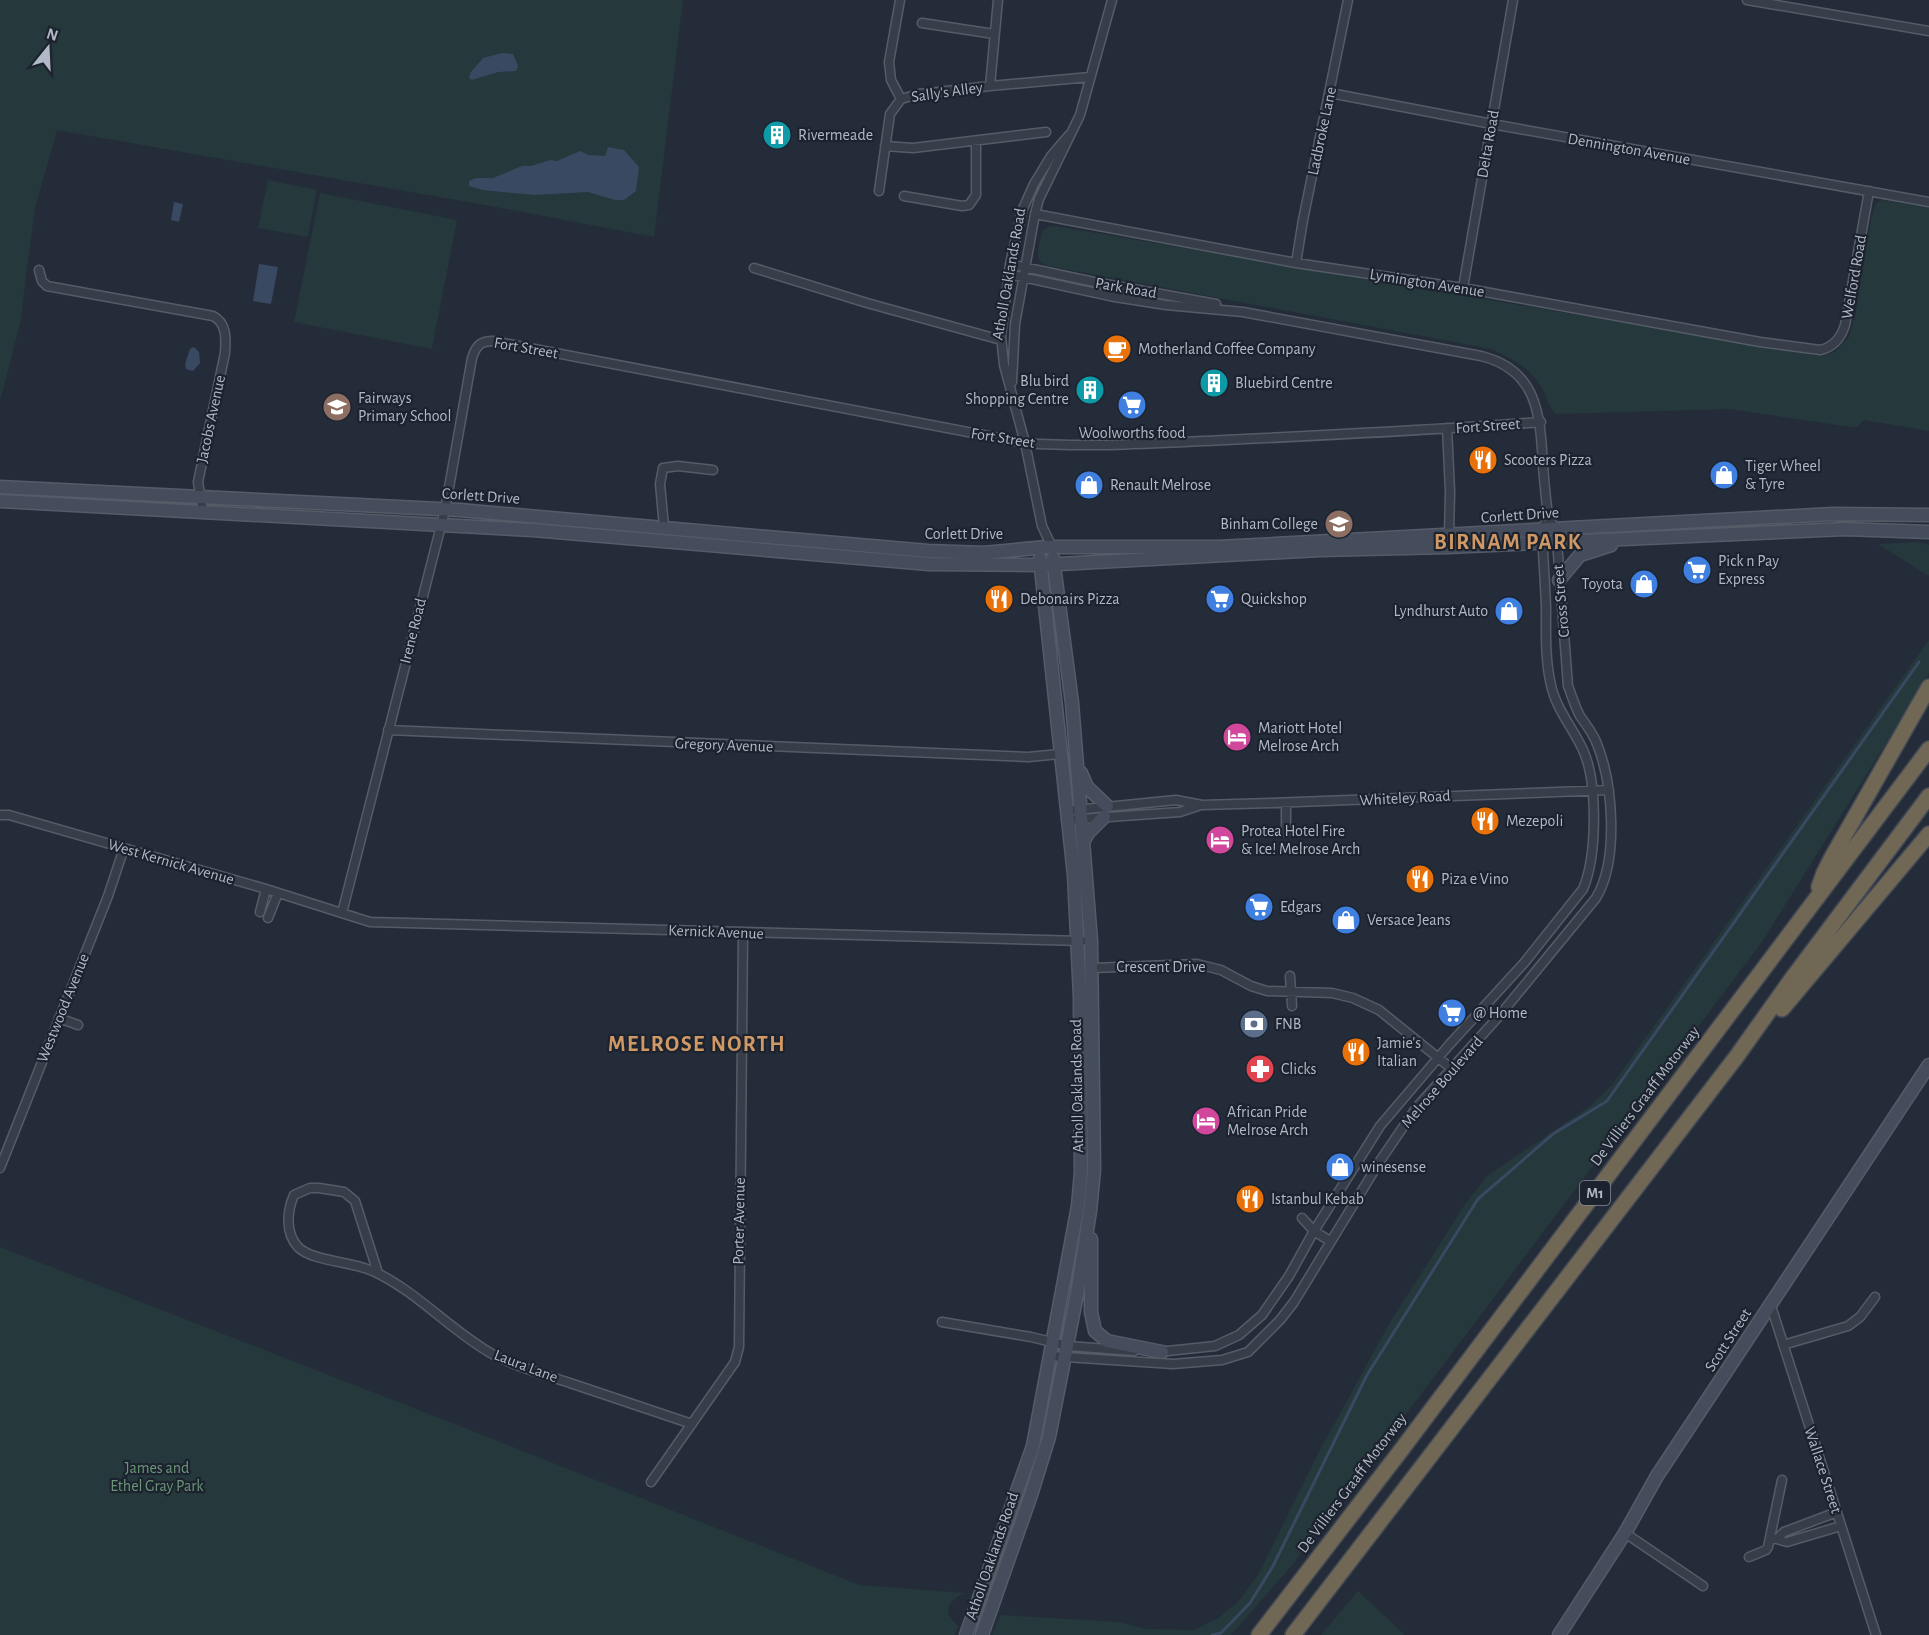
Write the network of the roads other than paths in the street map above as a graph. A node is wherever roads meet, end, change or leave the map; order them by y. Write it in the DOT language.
graph roads {
  1 [pos="900,0"];
  2 [pos="998,0"];
  3 [pos="1112,0"];
  4 [pos="1348,0"];
  5 [pos="1514,0"];
  6 [pos="1747,0"];
  7 [pos="922,23"];
  8 [pos="1929,31"];
  9 [pos="994,34"];
  10 [pos="1090,77"];
  11 [pos="990,86"];
  12 [pos="1330,93"];
  13 [pos="901,99"];
  14 [pos="1492,124"];
  15 [pos="1046,132"];
  16 [pos="1069,135"];
  17 [pos="976,141"];
  18 [pos="885,146"];
  19 [pos="879,191"];
  20 [pos="1869,191"];
  21 [pos="904,196"];
  22 [pos="1929,202"];
  23 [pos="1035,214"];
  24 [pos="1296,263"];
  25 [pos="1010,264"];
  26 [pos="1026,267"];
  27 [pos="754,268"];
  28 [pos="39,270"];
  29 [pos="1008,274"];
  30 [pos="1024,277"];
  31 [pos="1463,288"];
  32 [pos="1243,312"];
  33 [pos="1001,340"];
  34 [pos="476,348"];
  35 [pos="1450,350"];
  36 [pos="1820,350"];
  37 [pos="1012,390"];
  38 [pos="1541,422"];
  39 [pos="1447,428"];
  40 [pos="1025,444"];
  41 [pos="713,470"];
  42 [pos="0,487"];
  43 [pos="202,496"];
  44 [pos="0,501"];
  45 [pos="445,510"];
  46 [pos="203,511"];
  47 [pos="1929,515"];
  48 [pos="440,525"];
  49 [pos="1042,526"];
  50 [pos="664,527"];
  51 [pos="1929,532"];
  52 [pos="1449,536"];
  53 [pos="1549,536"];
  54 [pos="1630,540"];
  55 [pos="1052,547"];
  56 [pos="1038,548"];
  57 [pos="1047,565"];
  58 [pos="1559,580"];
  59 [pos="1547,652"];
  60 [pos="1566,653"];
  61 [pos="1069,669"];
  62 [pos="1929,687"];
  63 [pos="1055,696"];
  64 [pos="388,730"];
  65 [pos="1929,749"];
  66 [pos="1060,754"];
  67 [pos="1078,763"];
  68 [pos="1592,790"];
  69 [pos="1609,790"];
  70 [pos="1929,796"];
  71 [pos="1286,803"];
  72 [pos="1105,812"];
  73 [pos="1081,814"];
  74 [pos="0,816"];
  75 [pos="1066,816"];
  76 [pos="1286,832"];
  77 [pos="1929,834"];
  78 [pos="1083,842"];
  79 [pos="124,848"];
  80 [pos="266,889"];
  81 [pos="278,892"];
  82 [pos="1818,896"];
  83 [pos="260,912"];
  84 [pos="342,913"];
  85 [pos="268,918"];
  86 [pos="743,933"];
  87 [pos="1077,941"];
  88 [pos="1091,941"];
  89 [pos="1092,968"];
  90 [pos="1290,976"];
  91 [pos="1291,992"];
  92 [pos="1292,1006"];
  93 [pos="59,1018"];
  94 [pos="78,1025"];
  95 [pos="1737,1056"];
  96 [pos="1439,1059"];
  97 [pos="1929,1065"];
  98 [pos="1452,1070"];
  99 [pos="0,1168"];
  100 [pos="1090,1211"];
  101 [pos="1302,1218"];
  102 [pos="1314,1231"];
  103 [pos="1330,1240"];
  104 [pos="378,1273"];
  105 [pos="1875,1297"];
  106 [pos="1771,1306"];
  107 [pos="942,1322"];
  108 [pos="1784,1345"];
  109 [pos="1051,1349"];
  110 [pos="1067,1352"];
  111 [pos="1162,1352"];
  112 [pos="692,1424"];
  113 [pos="1782,1480"];
  114 [pos="651,1482"];
  115 [pos="1837,1512"];
  116 [pos="1841,1526"];
  117 [pos="1625,1533"];
  118 [pos="1774,1539"];
  119 [pos="1749,1557"];
  120 [pos="1703,1586"];
  121 [pos="1295,1634"];
  122 [pos="966,1635"];
  123 [pos="982,1635"];
  124 [pos="1259,1635"];
  125 [pos="1559,1635"];
  126 [pos="1875,1635"];
  1 -- 13 [label="street"];
  2 -- 9 [label="street"];
  3 -- 10 [label="street, Atholl Oaklands Road"];
  4 -- 12 [label="street, Ladbroke Lane"];
  5 -- 14 [label="street, Delta Road"];
  6 -- 8 [label="street"];
  7 -- 9 [label="street"];
  9 -- 11 [label="street"];
  10 -- 11 [label="street, Sally's Alley"];
  10 -- 16 [label="street, Atholl Oaklands Road"];
  11 -- 13 [label="street, Sally's Alley"];
  12 -- 14 [label="street, Dennington Avenue"];
  12 -- 24 [label="street, Ladbroke Lane"];
  13 -- 18 [label="street, Sally's Alley"];
  14 -- 20 [label="street, Dennington Avenue"];
  14 -- 31 [label="street, Delta Road"];
  15 -- 17 [label="street"];
  16 -- 23 [label="street, Atholl Oaklands Road"];
  16 -- 25 [label="street, Atholl Oaklands Road"];
  17 -- 18 [label="street"];
  17 -- 21 [label="street"];
  18 -- 19 [label="street, Sally's Alley"];
  20 -- 22 [label="street, Dennington Avenue"];
  20 -- 36 [label="street, Welford Road"];
  23 -- 24 [label="street, Lymington Avenue"];
  23 -- 26 [label="street, Atholl Oaklands Road"];
  24 -- 31 [label="street, Lymington Avenue"];
  25 -- 26 [label="street, Park Road"];
  25 -- 29 [label="street, Atholl Oaklands Road"];
  26 -- 30 [label="street, Atholl Oaklands Road"];
  26 -- 32 [label="street, Park Road"];
  27 -- 33 [label="street"];
  28 -- 43 [label="street, Jacobs Avenue"];
  29 -- 30 [label="street, Park Road"];
  29 -- 33 [label="street, Atholl Oaklands Road"];
  30 -- 32 [label="street, Park Road"];
  30 -- 37 [label="street, Atholl Oaklands Road"];
  31 -- 36 [label="street, Lymington Avenue"];
  32 -- 35 [label="street, Park Road"];
  33 -- 37 [label="street, Atholl Oaklands Road"];
  34 -- 40 [label="street, Fort Street"];
  34 -- 45 [label="street, Irene Road"];
  35 -- 38 [label="street, Cross Street"];
  37 -- 40 [label="street, Atholl Oaklands Road"];
  38 -- 39 [label="street, Fort Street"];
  38 -- 53 [label="street, Cross Street"];
  39 -- 40 [label="street, Fort Street"];
  39 -- 52 [label="street"];
  40 -- 49 [label="street, Atholl Oaklands Road"];
  41 -- 50 [label="street"];
  42 -- 43 [label="main road, Corlett Drive"];
  43 -- 45 [label="main road, Corlett Drive"];
  43 -- 46 [label="street, Jacobs Avenue"];
  44 -- 46 [label="main road, Corlett Drive"];
  45 -- 48 [label="street, Irene Road"];
  45 -- 50 [label="main road, Corlett Drive"];
  46 -- 48 [label="main road, Corlett Drive"];
  47 -- 53 [label="main road, Corlett Drive"];
  48 -- 57 [label="main road, Corlett Drive"];
  48 -- 64 [label="street, Irene Road"];
  49 -- 55 [label="street, Atholl Oaklands Road"];
  49 -- 56 [label="street, Atholl Oaklands Road"];
  50 -- 56 [label="main road, Corlett Drive"];
  51 -- 54 [label="main road, Corlett Drive"];
  52 -- 53 [label="main road, Corlett Drive"];
  52 -- 55 [label="main road, Corlett Drive"];
  53 -- 54 [label="main road, Corlett Drive"];
  53 -- 57 [label="main road, Corlett Drive"];
  53 -- 58 [label="street, Cross Street"];
  53 -- 59 [label="street, Cross Street"];
  54 -- 58 [label="main road"];
  55 -- 56 [label="main road, Corlett Drive"];
  55 -- 57 [label="main road, Atholl Oaklands Road"];
  56 -- 57 [label="main road, Atholl Oaklands Road"];
  57 -- 61 [label="main road, Atholl Oaklands Road"];
  57 -- 63 [label="main road, Atholl Oaklands Road"];
  58 -- 60 [label="street, Cross Street"];
  59 -- 68 [label="street, Melrose Boulevard"];
  60 -- 69 [label="street, Melrose Boulevard"];
  61 -- 63 [label="main road"];
  61 -- 67 [label="main road, Atholl Oaklands Road"];
  62 -- 82 [label="highway"];
  63 -- 66 [label="main road, Atholl Oaklands Road"];
  64 -- 66 [label="street, Gregory Avenue"];
  64 -- 84 [label="street, Irene Road"];
  65 -- 82 [label="highway, De Villiers Graaff Motorway / M1"];
  66 -- 75 [label="main road, Atholl Oaklands Road"];
  67 -- 72 [label="main road"];
  67 -- 73 [label="main road, Atholl Oaklands Road"];
  68 -- 69 [label="street, Whiteley Road"];
  68 -- 71 [label="street, Whiteley Road"];
  68 -- 96 [label="street, Melrose Boulevard"];
  69 -- 98 [label="street, Melrose Boulevard"];
  70 -- 95 [label="highway, M1"];
  71 -- 72 [label="street, Whiteley Road"];
  71 -- 76 [label="street"];
  72 -- 73 [label="street, Whiteley Road"];
  72 -- 78 [label="main road"];
  73 -- 75 [label="street, Whiteley Road"];
  73 -- 78 [label="main road, Atholl Oaklands Road"];
  74 -- 79 [label="street, West Kernick Avenue"];
  75 -- 87 [label="main road, Atholl Oaklands Road"];
  77 -- 95 [label="highway"];
  78 -- 88 [label="main road, Atholl Oaklands Road"];
  79 -- 80 [label="street, West Kernick Avenue"];
  79 -- 93 [label="street, Westwood Avenue"];
  80 -- 81 [label="street, West Kernick Avenue"];
  80 -- 83 [label="street"];
  81 -- 84 [label="street, West Kernick Avenue"];
  81 -- 85 [label="street"];
  82 -- 124 [label="highway, De Villiers Graaff Motorway / M1"];
  84 -- 86 [label="street, Kernick Avenue"];
  86 -- 87 [label="street, Kernick Avenue"];
  86 -- 112 [label="street, Porter Avenue"];
  87 -- 88 [label="street, Kernick Avenue"];
  87 -- 109 [label="main road, Atholl Oaklands Road"];
  88 -- 89 [label="main road, Atholl Oaklands Road"];
  89 -- 91 [label="street, Crescent Drive"];
  89 -- 100 [label="main road, Atholl Oaklands Road"];
  90 -- 91 [label="street"];
  91 -- 92 [label="street"];
  91 -- 96 [label="street, Crescent Drive"];
  93 -- 94 [label="street"];
  93 -- 99 [label="street, Westwood Avenue"];
  95 -- 121 [label="highway, M1"];
  96 -- 98 [label="street, Crescent Drive"];
  96 -- 102 [label="street, Melrose Boulevard"];
  97 -- 106 [label="main road, Scott Street"];
  98 -- 103 [label="street, Melrose Boulevard"];
  100 -- 110 [label="main road, Atholl Oaklands Road"];
  100 -- 111 [label="main road"];
  101 -- 102 [label="street"];
  102 -- 103 [label="street"];
  102 -- 111 [label="street, Melrose Boulevard"];
  103 -- 110 [label="street, Melrose Boulevard"];
  104 -- 104 [label="street, Laura Lane"];
  104 -- 112 [label="street, Laura Lane"];
  105 -- 108 [label="street"];
  106 -- 108 [label="street, Wallace Street"];
  106 -- 117 [label="main road, Scott Street"];
  107 -- 109 [label="street"];
  108 -- 115 [label="street, Wallace Street"];
  109 -- 110 [label="street, Melrose Boulevard"];
  109 -- 110 [label="street, Melrose Boulevard"];
  109 -- 122 [label="main road, Atholl Oaklands Road"];
  110 -- 111 [label="street, Melrose Boulevard"];
  110 -- 123 [label="main road, Atholl Oaklands Road"];
  112 -- 114 [label="street, Porter Avenue"];
  113 -- 118 [label="street"];
  115 -- 116 [label="street, Wallace Street"];
  115 -- 118 [label="street"];
  116 -- 118 [label="street"];
  116 -- 126 [label="street, Wallace Street"];
  117 -- 120 [label="street"];
  117 -- 125 [label="main road, Scott Street"];
  118 -- 119 [label="street"];
}
